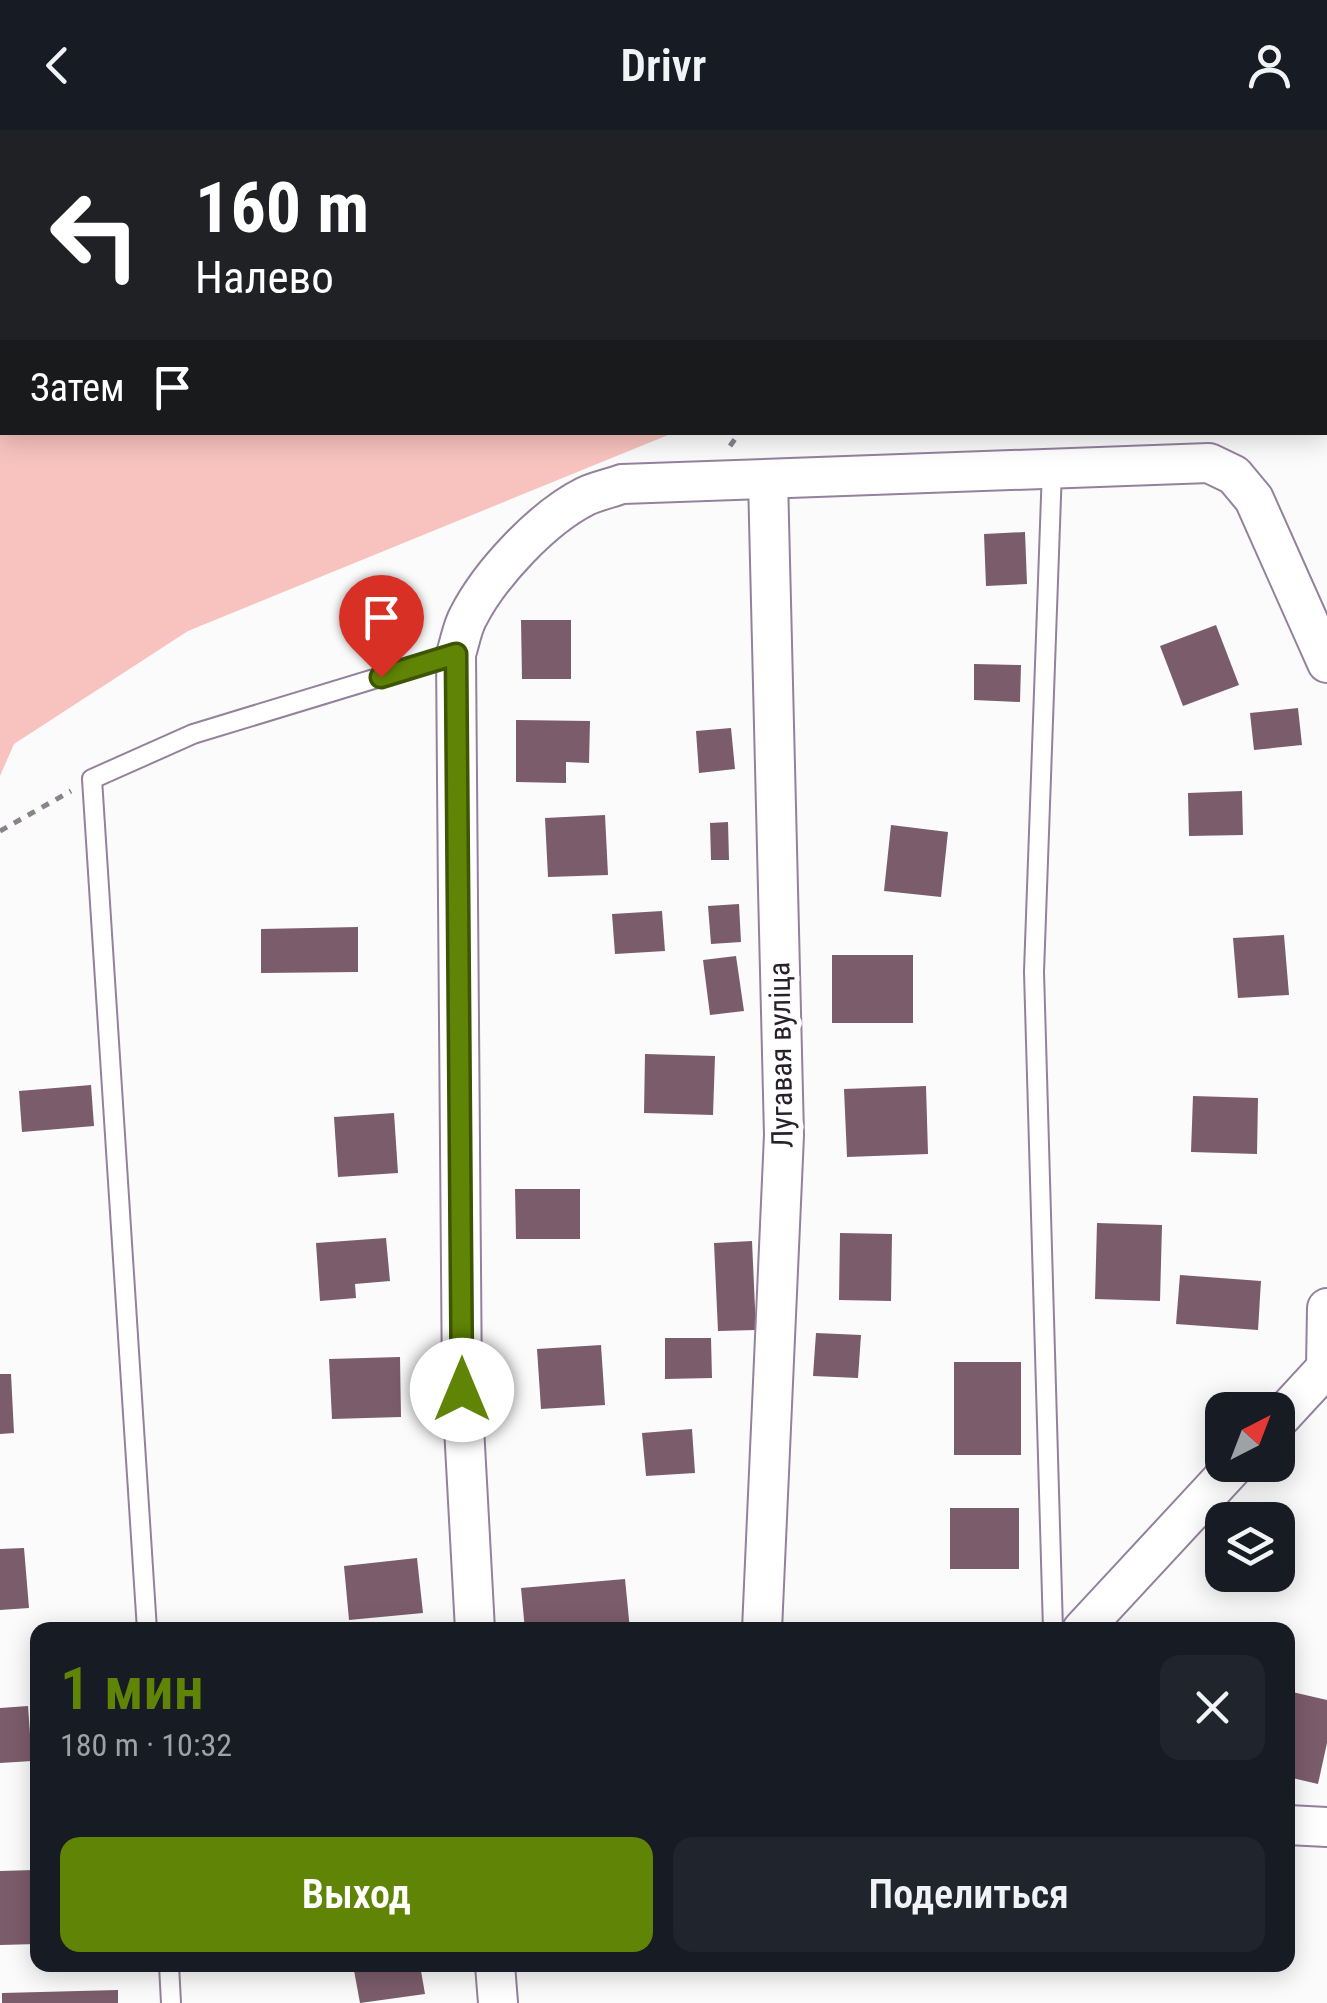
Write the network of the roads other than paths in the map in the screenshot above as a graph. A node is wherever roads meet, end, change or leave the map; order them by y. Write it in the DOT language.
graph roads {
  1 [pos="1052,469"];
  2 [pos="768,479"];
  3 [pos="456,654"];
  4 [pos="1327,663"];
  5 [pos="1327,1308"];
  6 [pos="1295,1402"];
  7 [pos="1219,1482"];
  8 [pos="146,1622"];
  9 [pos="475,1622"];
  10 [pos="762,1622"];
  11 [pos="1053,1622"];
  12 [pos="1089,1622"];
  13 [pos="1295,1826"];
  14 [pos="1327,1827"];
  15 [pos="170,1972"];
  16 [pos="496,1972"];
  17 [pos="172,2003"];
  18 [pos="498,2003"];
  1 -- 2 [label="street"];
  1 -- 4 [label="street"];
  1 -- 11 [label="lane"];
  2 -- 3 [label="street"];
  2 -- 10 [label="street, Лугавая вуліца"];
  3 -- 8 [label="lane"];
  3 -- 9 [label="street"];
  5 -- 6 [label="street"];
  7 -- 12 [label="street"];
  13 -- 14 [label="street"];
  15 -- 17 [label="lane"];
  16 -- 18 [label="street"];
}
